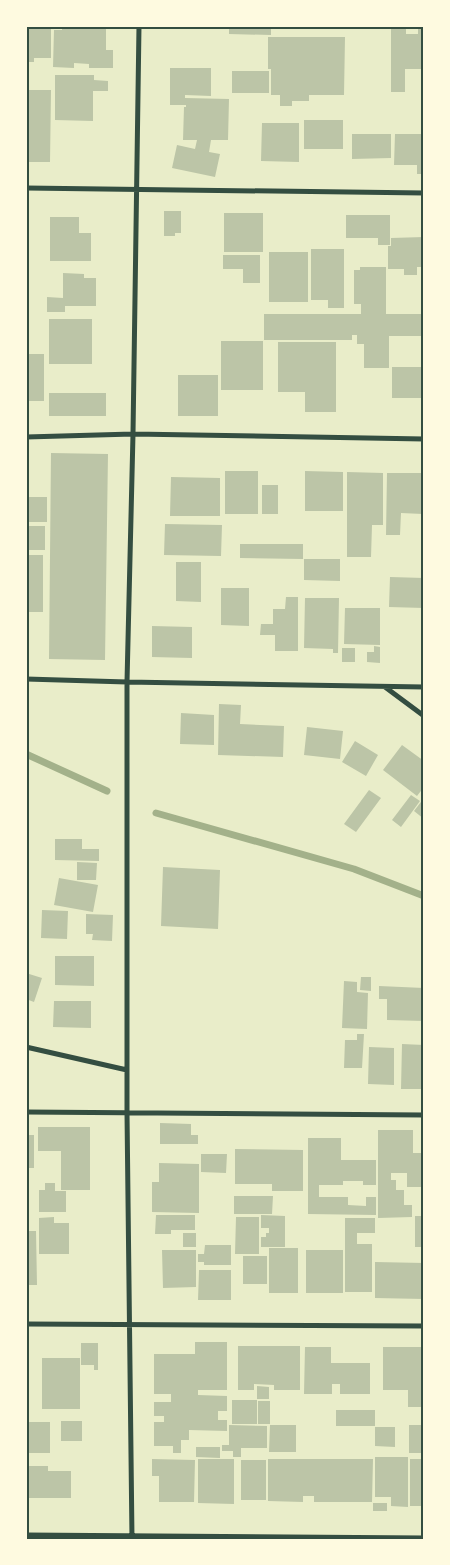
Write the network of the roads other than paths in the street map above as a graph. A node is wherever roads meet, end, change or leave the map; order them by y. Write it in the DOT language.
graph roads {
  1 [pos="139,26"];
  2 [pos="26,188"];
  3 [pos="137,189"];
  4 [pos="424,194"];
  5 [pos="133,434"];
  6 [pos="26,438"];
  7 [pos="424,439"];
  8 [pos="26,679"];
  9 [pos="127,682"];
  10 [pos="384,687"];
  11 [pos="424,687"];
  12 [pos="424,716"];
  13 [pos="26,1048"];
  14 [pos="127,1070"];
  15 [pos="26,1112"];
  16 [pos="127,1113"];
  17 [pos="424,1115"];
  18 [pos="26,1324"];
  19 [pos="129,1325"];
  20 [pos="424,1326"];
  21 [pos="26,1535"];
  22 [pos="132,1537"];
  23 [pos="424,1538"];
  1 -- 3 [label="street"];
  2 -- 3 [label="street"];
  3 -- 4 [label="street"];
  3 -- 5 [label="street"];
  5 -- 6 [label="street"];
  5 -- 7 [label="street"];
  5 -- 9 [label="street"];
  8 -- 9 [label="street"];
  9 -- 10 [label="street"];
  9 -- 14 [label="street"];
  10 -- 11 [label="street"];
  10 -- 12 [label="street"];
  13 -- 14 [label="street"];
  14 -- 16 [label="street"];
  15 -- 16 [label="street"];
  16 -- 17 [label="street"];
  16 -- 19 [label="street"];
  18 -- 19 [label="street"];
  19 -- 20 [label="street"];
  19 -- 22 [label="street"];
  21 -- 22 [label="street"];
  22 -- 23 [label="street"];
}
